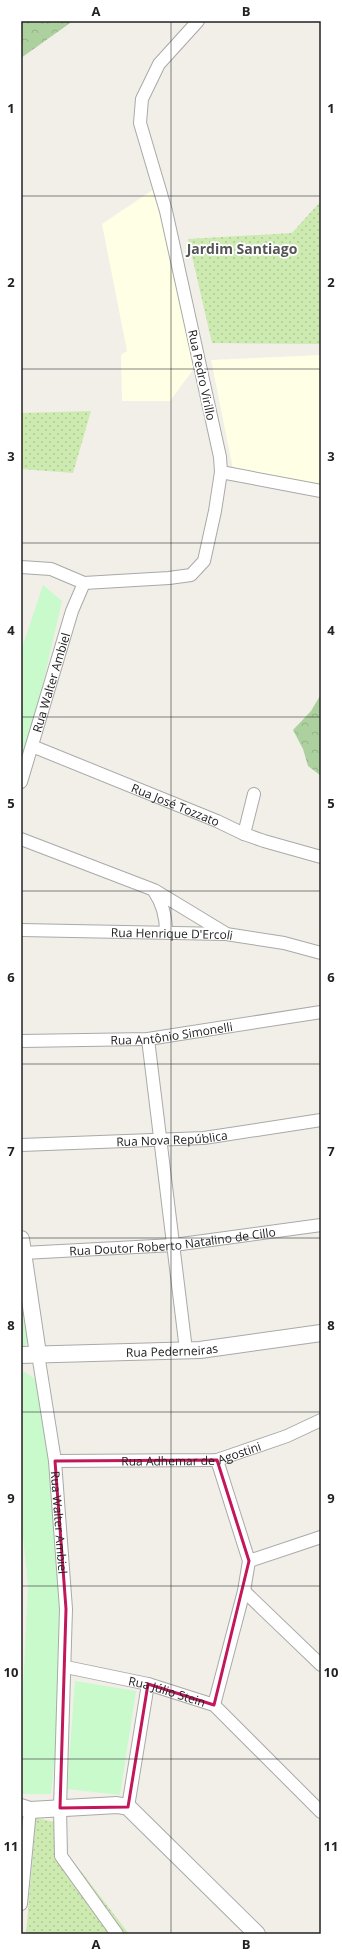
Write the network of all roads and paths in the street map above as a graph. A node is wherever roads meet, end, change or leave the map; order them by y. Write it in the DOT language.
graph roads {
  1 [pos="198,21"];
  2 [pos="221,472"];
  3 [pos="321,491"];
  4 [pos="21,567"];
  5 [pos="84,583"];
  6 [pos="32,746"];
  7 [pos="21,782"];
  8 [pos="254,794"];
  9 [pos="244,834"];
  10 [pos="21,838"];
  11 [pos="321,857"];
  12 [pos="154,890"];
  13 [pos="21,930"];
  14 [pos="166,932"];
  15 [pos="226,934"];
  16 [pos="321,953"];
  17 [pos="321,1012"];
  18 [pos="148,1039"];
  19 [pos="21,1041"];
  20 [pos="321,1120"];
  21 [pos="161,1139"];
  22 [pos="21,1145"];
  23 [pos="321,1225"];
  24 [pos="174,1245"];
  25 [pos="22,1246"];
  26 [pos="321,1333"];
  27 [pos="186,1350"];
  28 [pos="38,1354"];
  29 [pos="21,1355"];
  30 [pos="321,1420"];
  31 [pos="217,1460"];
  32 [pos="55,1462"];
  33 [pos="321,1537"];
  34 [pos="249,1561"];
  35 [pos="244,1591"];
  36 [pos="321,1665"];
  37 [pos="66,1667"];
  38 [pos="148,1684"];
  39 [pos="214,1705"];
  40 [pos="128,1807"];
  41 [pos="26,1808"];
  42 [pos="60,1808"];
  43 [pos="321,1812"];
  44 [pos="21,1904"];
  45 [pos="117,1934"];
  46 [pos="257,1934"];
  1 -- 2 [label="street, Rua Pedro Virillo"];
  2 -- 3 [label="street"];
  2 -- 5 [label="street, Rua Pedro Virillo"];
  4 -- 5 [label="street, Rua Pedro Virillo"];
  5 -- 6 [label="street, Rua Walter Ambiel"];
  6 -- 7 [label="street, Rua Walter Ambiel"];
  6 -- 9 [label="street, Rua José Tozzato"];
  8 -- 9 [label="street"];
  9 -- 11 [label="street, Rua José Tozzato"];
  10 -- 12 [label="street"];
  12 -- 14 [label="street"];
  12 -- 15 [label="street"];
  13 -- 14 [label="street, Rua Henrique D'Ercoli"];
  14 -- 15 [label="street, Rua Henrique D'Ercoli"];
  15 -- 16 [label="street, Rua Henrique D'Ercoli"];
  17 -- 18 [label="street, Rua Antônio Simonelli"];
  18 -- 19 [label="street, Rua Antônio Simonelli"];
  18 -- 21 [label="street"];
  20 -- 21 [label="street, Rua Nova República"];
  21 -- 22 [label="street, Rua Nova República"];
  21 -- 24 [label="street"];
  23 -- 24 [label="street, Rua Doutor Roberto Natalino de Cillo"];
  24 -- 25 [label="street, Rua Doutor Roberto Natalino de Cillo"];
  24 -- 27 [label="street"];
  25 -- 28 [label="street, Rua Walter Ambiel"];
  26 -- 27 [label="street, Rua Pederneiras"];
  27 -- 28 [label="street, Rua Pederneiras"];
  28 -- 29 [label="street, Rua Pederneiras"];
  28 -- 32 [label="street, Rua Walter Ambiel"];
  30 -- 31 [label="street, Rua Adhemar de Agostini"];
  31 -- 32 [label="street, Rua Adhemar de Agostini"];
  31 -- 34 [label="street"];
  32 -- 37 [label="street, Rua Walter Ambiel"];
  33 -- 34 [label="street"];
  34 -- 35 [label="street"];
  35 -- 36 [label="street"];
  35 -- 39 [label="street"];
  37 -- 38 [label="street, Rua Júlio Stein"];
  37 -- 42 [label="street, Rua Walter Ambiel"];
  38 -- 39 [label="street, Rua Júlio Stein"];
  38 -- 40 [label="street"];
  39 -- 43 [label="street, Rua Júlio Stein"];
  40 -- 42 [label="street"];
  40 -- 46 [label="street"];
  41 -- 42 [label="street"];
  41 -- 44 [label="street"];
  42 -- 45 [label="street, Rua Walter Ambiel"];
}
